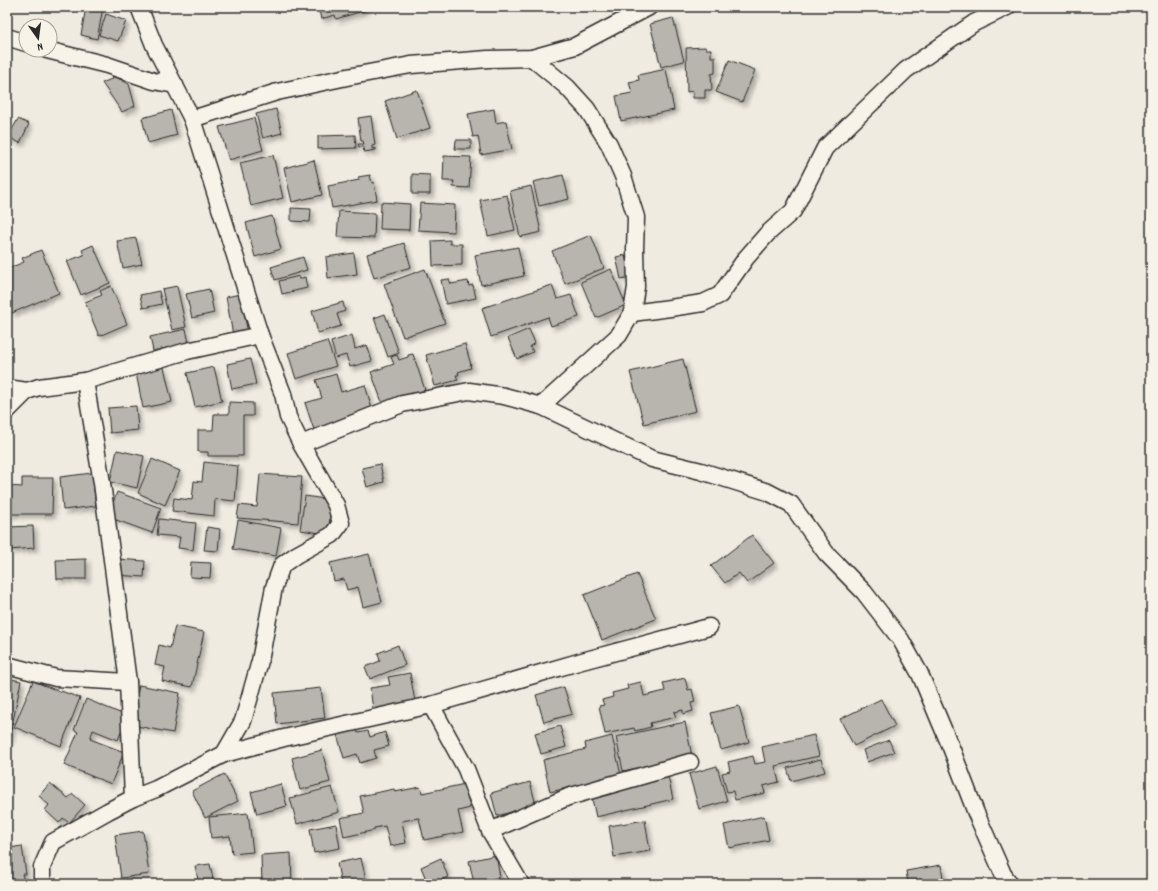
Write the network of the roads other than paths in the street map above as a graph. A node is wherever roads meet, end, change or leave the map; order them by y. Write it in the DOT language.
graph roads {
  1 [pos="139,7"];
  2 [pos="649,7"];
  3 [pos="1007,7"];
  4 [pos="7,37"];
  5 [pos="18,41"];
  6 [pos="58,53"];
  7 [pos="532,58"];
  8 [pos="175,85"];
  9 [pos="192,119"];
  10 [pos="632,313"];
  11 [pos="260,335"];
  12 [pos="85,381"];
  13 [pos="7,388"];
  14 [pos="27,391"];
  15 [pos="540,406"];
  16 [pos="7,411"];
  17 [pos="301,444"];
  18 [pos="709,627"];
  19 [pos="7,665"];
  20 [pos="128,682"];
  21 [pos="430,705"];
  22 [pos="224,754"];
  23 [pos="690,762"];
  24 [pos="133,798"];
  25 [pos="490,831"];
  26 [pos="42,884"];
  27 [pos="521,884"];
  28 [pos="1010,884"];
  1 -- 8 [label="street"];
  2 -- 7 [label="street"];
  3 -- 10 [label="street"];
  4 -- 5 [label="street"];
  6 -- 8 [label="street"];
  7 -- 9 [label="street"];
  7 -- 10 [label="street"];
  8 -- 9 [label="street"];
  9 -- 11 [label="street"];
  10 -- 15 [label="street"];
  11 -- 12 [label="street"];
  11 -- 17 [label="street"];
  12 -- 14 [label="street"];
  12 -- 20 [label="street"];
  13 -- 14 [label="street"];
  14 -- 16 [label="street"];
  15 -- 17 [label="street"];
  15 -- 28 [label="street"];
  17 -- 22 [label="street"];
  18 -- 21 [label="street"];
  19 -- 20 [label="street"];
  20 -- 24 [label="street"];
  21 -- 22 [label="street"];
  21 -- 25 [label="street"];
  22 -- 24 [label="street"];
  23 -- 25 [label="street"];
  24 -- 26 [label="street"];
  25 -- 27 [label="street"];
}
